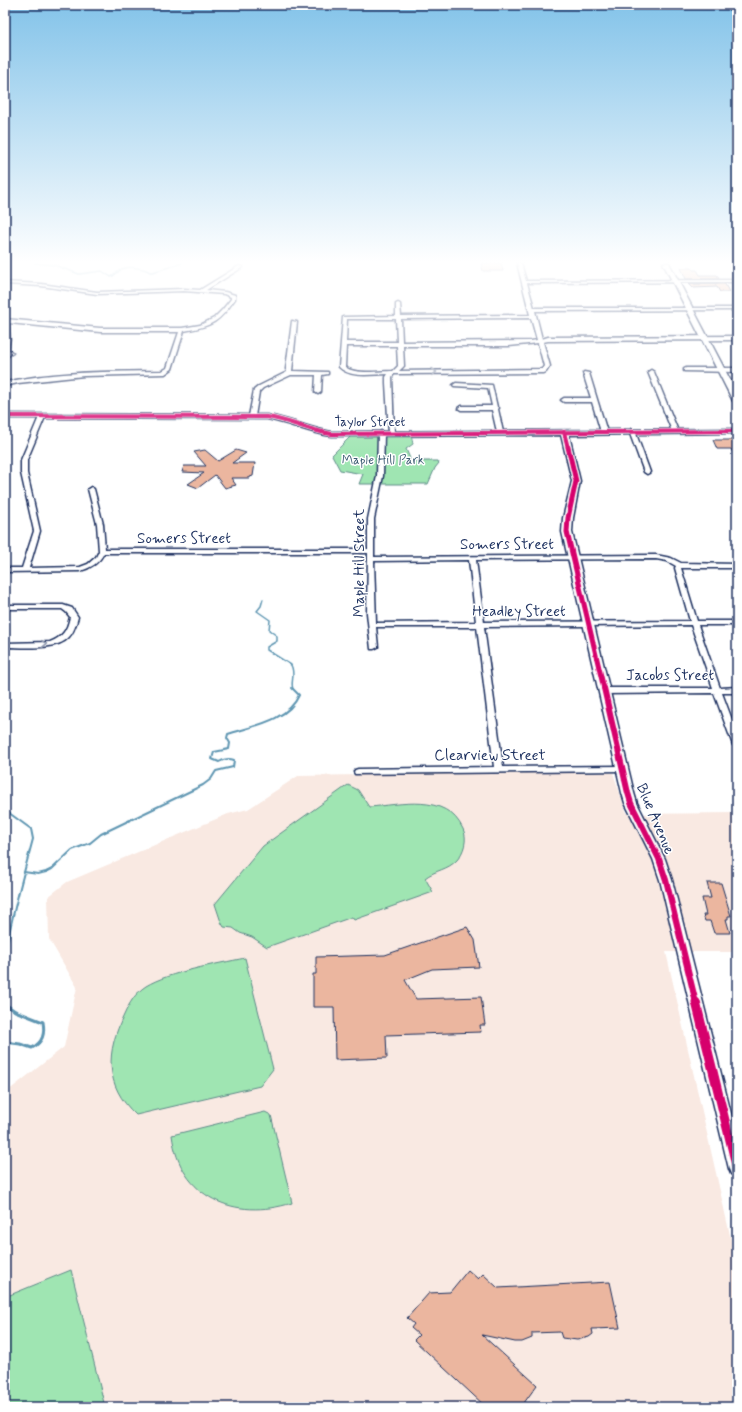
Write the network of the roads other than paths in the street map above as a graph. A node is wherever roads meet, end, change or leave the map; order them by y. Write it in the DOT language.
graph roads {
  1 [pos="6,329"];
  2 [pos="88,329"];
  3 [pos="187,329"];
  4 [pos="293,329"];
  5 [pos="344,329"];
  6 [pos="400,329"];
  7 [pos="536,329"];
  8 [pos="700,329"];
  9 [pos="182,330"];
  10 [pos="737,338"];
  11 [pos="705,339"];
  12 [pos="539,340"];
  13 [pos="401,343"];
  14 [pos="343,344"];
  15 [pos="5,350"];
  16 [pos="5,356"];
  17 [pos="686,370"];
  18 [pos="721,370"];
  19 [pos="737,370"];
  20 [pos="393,372"];
  21 [pos="651,372"];
  22 [pos="290,373"];
  23 [pos="318,373"];
  24 [pos="326,373"];
  25 [pos="586,373"];
  26 [pos="5,384"];
  27 [pos="456,385"];
  28 [pos="318,392"];
  29 [pos="564,400"];
  30 [pos="594,400"];
  31 [pos="737,401"];
  32 [pos="461,408"];
  33 [pos="496,408"];
  34 [pos="6,416"];
  35 [pos="252,416"];
  36 [pos="42,417"];
  37 [pos="632,431"];
  38 [pos="675,431"];
  39 [pos="737,431"];
  40 [pos="500,432"];
  41 [pos="564,432"];
  42 [pos="604,432"];
  43 [pos="381,433"];
  44 [pos="391,433"];
  45 [pos="647,472"];
  46 [pos="91,489"];
  47 [pos="102,551"];
  48 [pos="371,551"];
  49 [pos="472,558"];
  50 [pos="572,558"];
  51 [pos="371,559"];
  52 [pos="680,565"];
  53 [pos="737,566"];
  54 [pos="5,570"];
  55 [pos="25,570"];
  56 [pos="5,607"];
  57 [pos="695,623"];
  58 [pos="737,623"];
  59 [pos="587,624"];
  60 [pos="373,625"];
  61 [pos="480,625"];
  62 [pos="5,645"];
  63 [pos="374,647"];
  64 [pos="717,690"];
  65 [pos="737,690"];
  66 [pos="603,691"];
  67 [pos="737,745"];
  68 [pos="499,770"];
  69 [pos="622,770"];
  70 [pos="358,772"];
  71 [pos="734,1142"];
  72 [pos="737,1169"];
  1 -- 15 [label="street"];
  2 -- 9 [label="street"];
  3 -- 9 [label="street"];
  4 -- 22 [label="street"];
  5 -- 14 [label="street"];
  6 -- 13 [label="street"];
  7 -- 12 [label="street"];
  8 -- 11 [label="street"];
  9 -- 26 [label="street"];
  10 -- 11 [label="street"];
  11 -- 12 [label="street"];
  11 -- 18 [label="street"];
  12 -- 13 [label="street"];
  20 -- 12 [label="street, one-way"];
  13 -- 14 [label="street"];
  13 -- 20 [label="street"];
  14 -- 20 [label="street"];
  15 -- 16 [label="street"];
  17 -- 18 [label="street"];
  18 -- 19 [label="street"];
  18 -- 31 [label="street"];
  20 -- 44 [label="street"];
  21 -- 38 [label="street"];
  22 -- 23 [label="street"];
  22 -- 35 [label="street"];
  23 -- 24 [label="street"];
  23 -- 28 [label="street"];
  25 -- 30 [label="street"];
  27 -- 33 [label="street"];
  29 -- 30 [label="street"];
  30 -- 42 [label="street"];
  32 -- 33 [label="street"];
  33 -- 40 [label="street"];
  34 -- 36 [label="street, Taylor Street"];
  35 -- 36 [label="street, Taylor Street"];
  35 -- 43 [label="street, Taylor Street"];
  36 -- 55 [label="street"];
  37 -- 38 [label="street, Taylor Street"];
  37 -- 42 [label="street, Taylor Street"];
  37 -- 45 [label="street"];
  38 -- 39 [label="street, Taylor Street"];
  40 -- 41 [label="street, Taylor Street"];
  40 -- 44 [label="street, Taylor Street"];
  41 -- 42 [label="street, Taylor Street"];
  41 -- 50 [label="street, Blue Avenue"];
  43 -- 44 [label="street, Taylor Street"];
  43 -- 48 [label="street, Maple Hill Street"];
  46 -- 47 [label="street"];
  47 -- 48 [label="street, Somers Street"];
  47 -- 55 [label="street"];
  48 -- 51 [label="street, Maple Hill Street"];
  49 -- 50 [label="street, Somers Street"];
  49 -- 51 [label="street, Somers Street"];
  49 -- 61 [label="street"];
  50 -- 52 [label="street, Somers Street"];
  50 -- 59 [label="street, Blue Avenue"];
  51 -- 60 [label="street, Maple Hill Street"];
  52 -- 53 [label="street, Somers Street"];
  52 -- 57 [label="street"];
  54 -- 55 [label="street"];
  62 -- 56 [label="street, one-way"];
  57 -- 58 [label="street, Headley Street"];
  57 -- 59 [label="street, Headley Street"];
  57 -- 64 [label="street"];
  59 -- 61 [label="street, Headley Street"];
  59 -- 66 [label="street, Blue Avenue"];
  60 -- 61 [label="street, Headley Street"];
  60 -- 63 [label="street, Maple Hill Street"];
  61 -- 68 [label="street"];
  64 -- 65 [label="street, Jacobs Street"];
  64 -- 66 [label="street, Jacobs Street"];
  64 -- 67 [label="street"];
  66 -- 69 [label="street, Blue Avenue"];
  68 -- 69 [label="street, Clearview Street"];
  68 -- 70 [label="street, Clearview Street"];
  69 -- 71 [label="street, Blue Avenue"];
  71 -- 72 [label="street, Blue Avenue"];
}
